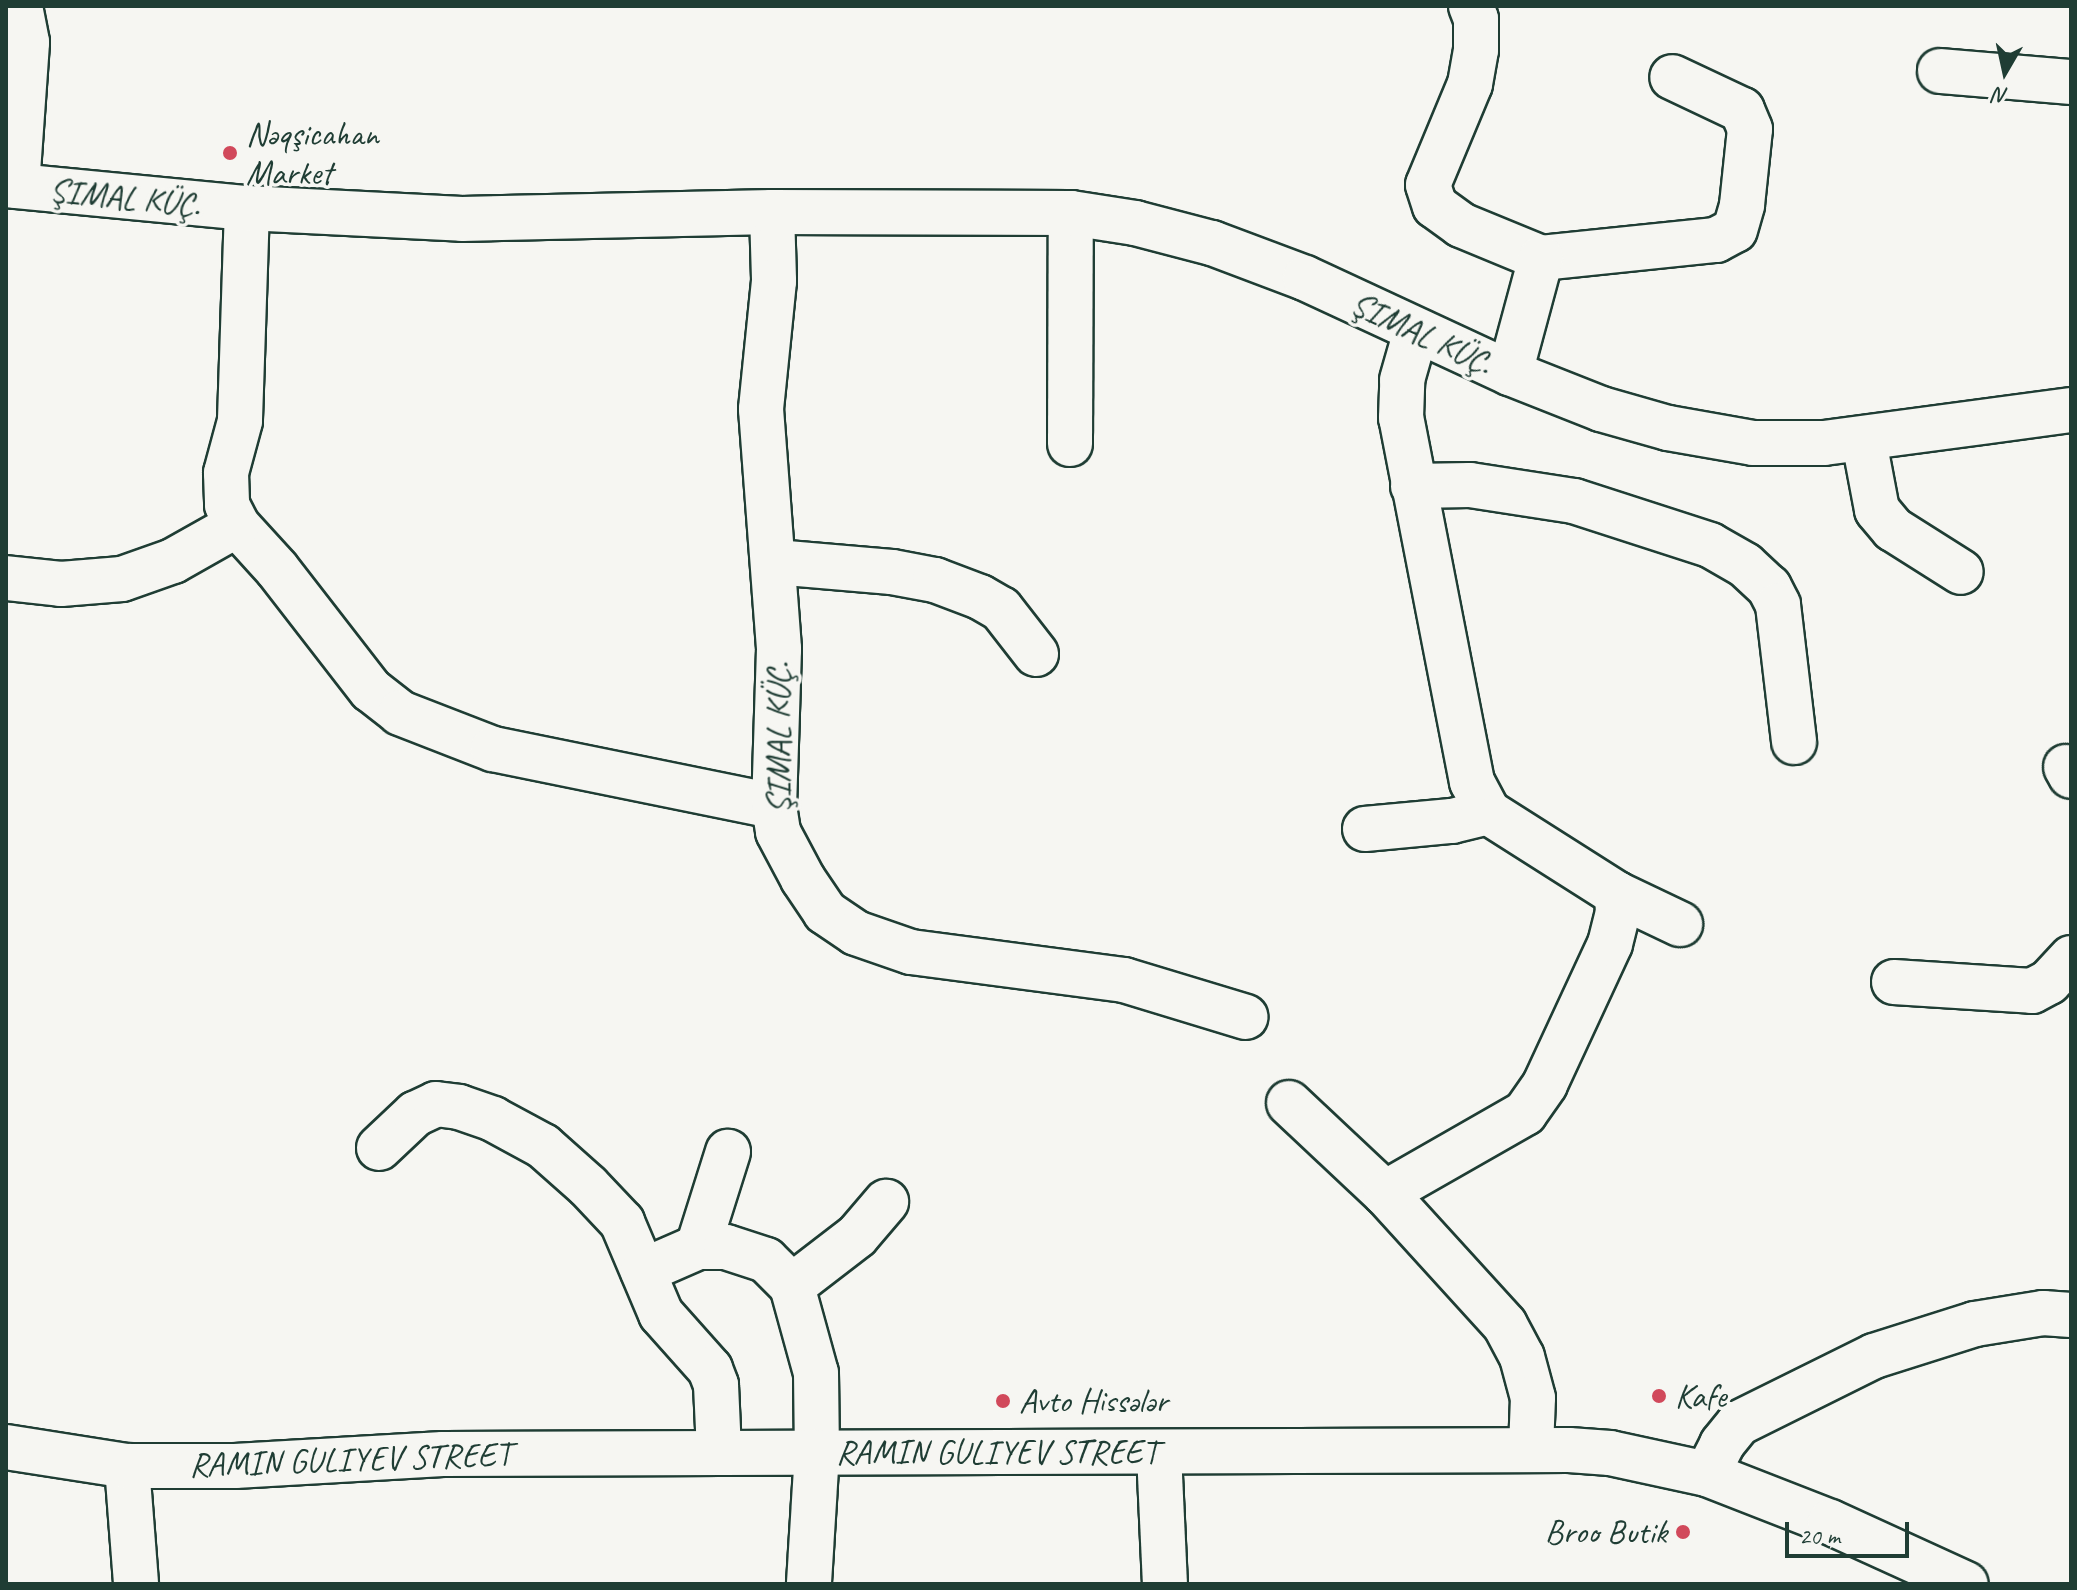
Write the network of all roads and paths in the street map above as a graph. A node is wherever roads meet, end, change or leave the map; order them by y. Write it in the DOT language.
graph roads {
  1 [pos="20,6"];
  2 [pos="1471,6"];
  3 [pos="1940,71"];
  4 [pos="1672,77"];
  5 [pos="2071,82"];
  6 [pos="11,186"];
  7 [pos="247,208"];
  8 [pos="772,212"];
  9 [pos="1071,213"];
  10 [pos="1541,258"];
  11 [pos="1416,331"];
  12 [pos="1510,373"];
  13 [pos="2071,410"];
  14 [pos="1864,441"];
  15 [pos="1070,444"];
  16 [pos="1413,486"];
  17 [pos="237,525"];
  18 [pos="775,562"];
  19 [pos="1961,572"];
  20 [pos="6,578"];
  21 [pos="1036,654"];
  22 [pos="1794,742"];
  23 [pos="774,806"];
  24 [pos="1488,812"];
  25 [pos="1365,829"];
  26 [pos="1617,894"];
  27 [pos="1680,924"];
  28 [pos="2071,958"];
  29 [pos="1894,982"];
  30 [pos="1246,1017"];
  31 [pos="1289,1103"];
  32 [pos="379,1148"];
  33 [pos="728,1152"];
  34 [pos="1385,1193"];
  35 [pos="886,1202"];
  36 [pos="698,1247"];
  37 [pos="643,1271"];
  38 [pos="792,1286"];
  39 [pos="2071,1315"];
  40 [pos="6,1447"];
  41 [pos="1531,1448"];
  42 [pos="719,1452"];
  43 [pos="817,1452"];
  44 [pos="1159,1453"];
  45 [pos="127,1466"];
  46 [pos="1707,1474"];
  47 [pos="136,1584"];
  48 [pos="809,1584"];
  49 [pos="1165,1584"];
  50 [pos="1966,1584"];
  1 -- 6 [label="street"];
  2 -- 10 [label="street"];
  3 -- 5 [label="street"];
  4 -- 10 [label="street"];
  6 -- 7 [label="street, ŞIMAL KÜÇ."];
  7 -- 8 [label="street, ŞIMAL KÜÇ."];
  7 -- 17 [label="street"];
  8 -- 9 [label="street, ŞIMAL KÜÇ."];
  8 -- 18 [label="street, ŞIMAL KÜÇ."];
  9 -- 11 [label="street, ŞIMAL KÜÇ."];
  9 -- 15 [label="street"];
  10 -- 12 [label="street"];
  11 -- 12 [label="street, ŞIMAL KÜÇ."];
  11 -- 16 [label="street"];
  12 -- 14 [label="street, ŞIMAL KÜÇ."];
  13 -- 14 [label="street, ŞIMAL KÜÇ."];
  14 -- 19 [label="street"];
  16 -- 22 [label="street"];
  16 -- 24 [label="street"];
  17 -- 20 [label="street"];
  17 -- 23 [label="street"];
  18 -- 21 [label="street"];
  18 -- 23 [label="street, ŞIMAL KÜÇ."];
  23 -- 30 [label="street, ŞIMAL KÜÇ."];
  24 -- 25 [label="street"];
  24 -- 26 [label="street"];
  26 -- 27 [label="street"];
  26 -- 34 [label="street"];
  28 -- 29 [label="street"];
  31 -- 34 [label="street"];
  32 -- 37 [label="street"];
  33 -- 36 [label="street"];
  34 -- 41 [label="street"];
  35 -- 38 [label="street"];
  36 -- 37 [label="street"];
  36 -- 38 [label="street"];
  37 -- 42 [label="street"];
  38 -- 43 [label="street"];
  39 -- 46 [label="street"];
  40 -- 45 [label="street, RAMIN GULIYEV STREET"];
  41 -- 44 [label="street, RAMIN GULIYEV STREET"];
  41 -- 46 [label="street, RAMIN GULIYEV STREET"];
  42 -- 43 [label="street, RAMIN GULIYEV STREET"];
  42 -- 45 [label="street, RAMIN GULIYEV STREET"];
  43 -- 44 [label="street, RAMIN GULIYEV STREET"];
  43 -- 48 [label="street"];
  44 -- 49 [label="street"];
  45 -- 47 [label="street"];
  46 -- 50 [label="street, RAMIN GULIYEV STREET"];
}
